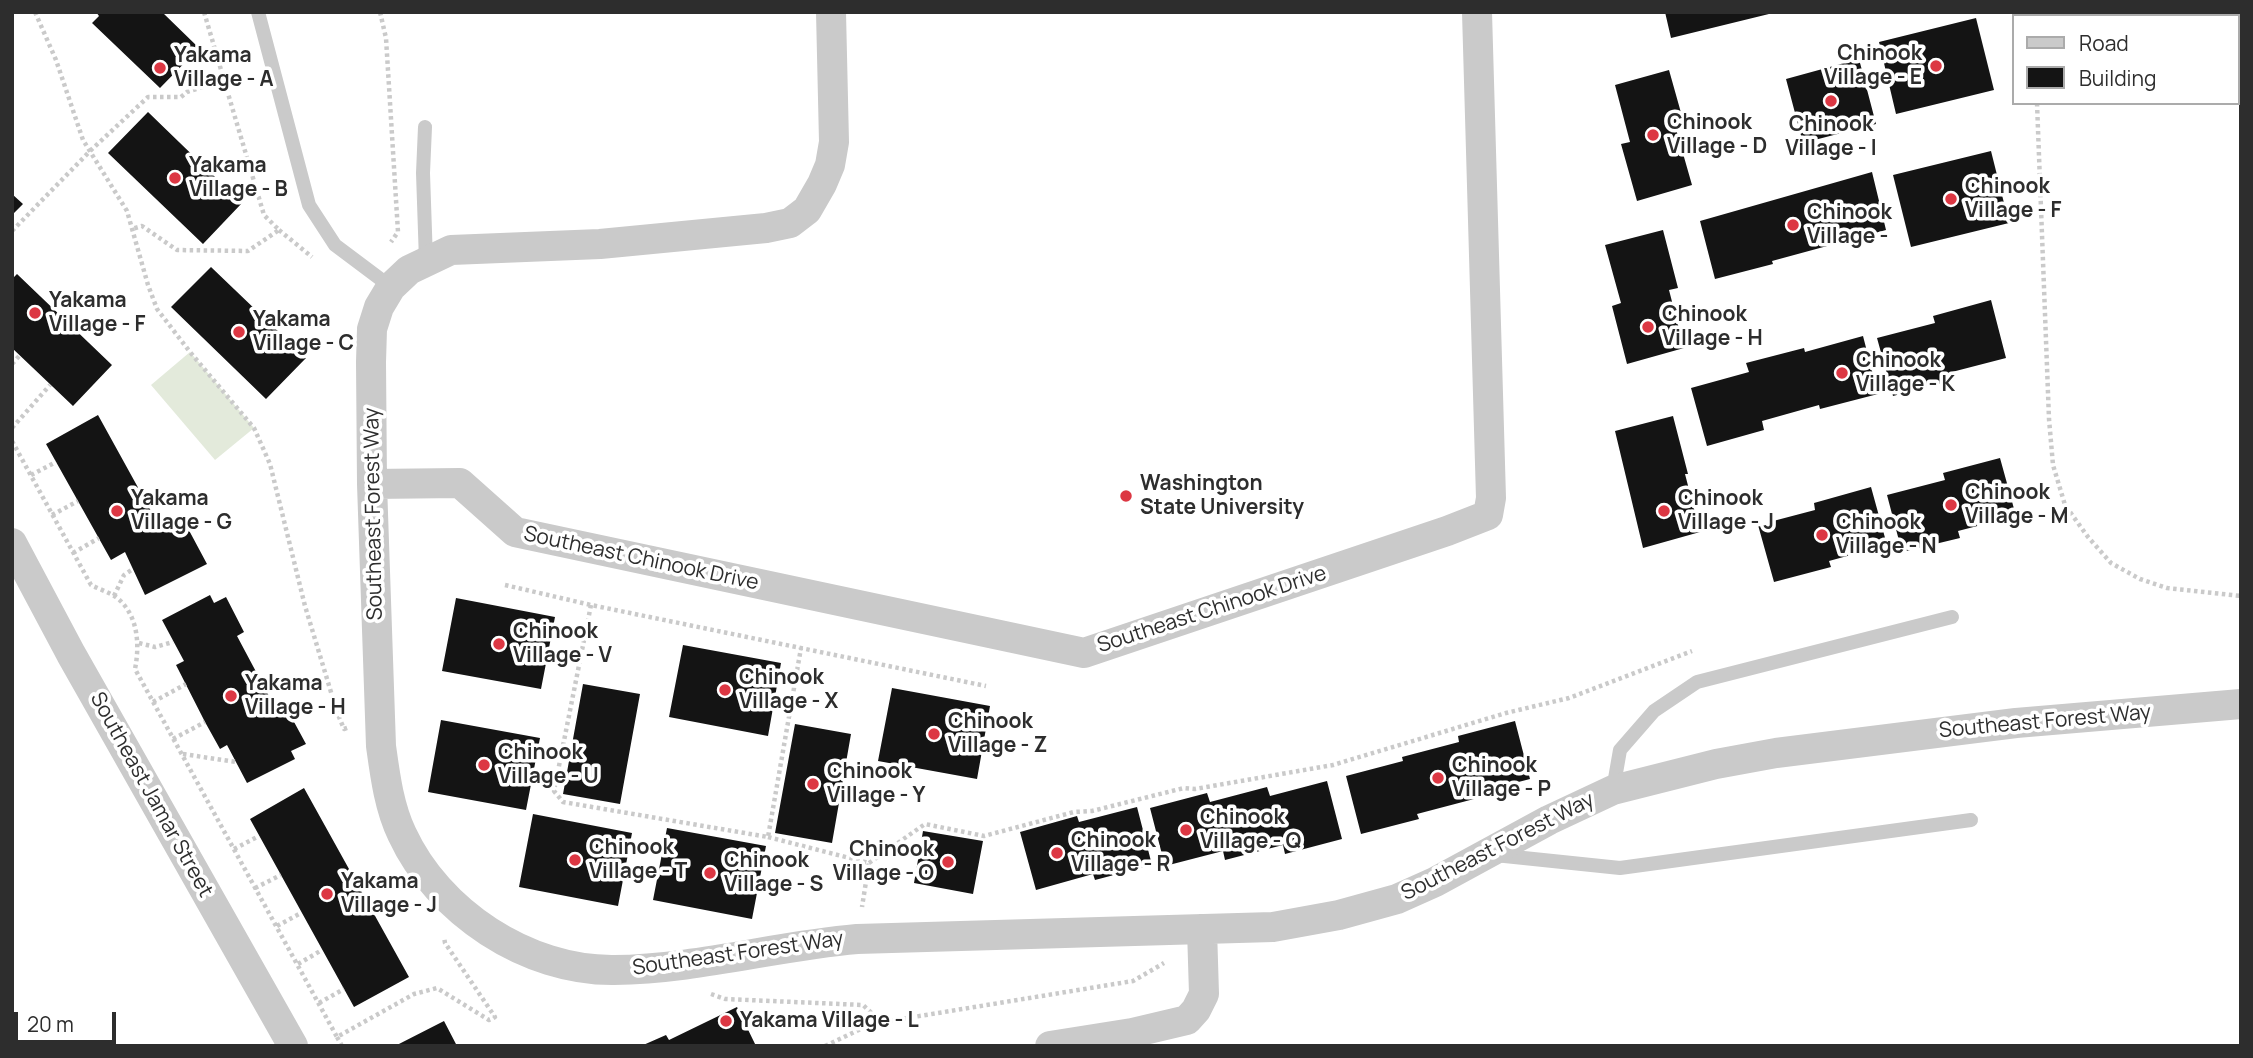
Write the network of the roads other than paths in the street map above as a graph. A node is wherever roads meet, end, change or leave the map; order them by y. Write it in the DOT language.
graph roads {
  1 [pos="258,12"];
  2 [pos="831,12"];
  3 [pos="1477,12"];
  4 [pos="425,127"];
  5 [pos="426,261"];
  6 [pos="381,279"];
  7 [pos="372,484"];
  8 [pos="12,543"];
  9 [pos="1952,617"];
  10 [pos="2241,704"];
  11 [pos="1613,790"];
  12 [pos="1971,820"];
  13 [pos="1487,854"];
  14 [pos="1202,929"];
  15 [pos="293,1046"];
  16 [pos="1050,1046"];
  1 -- 6 [label="lane"];
  2 -- 5 [label="street, Southeast Forest Way"];
  3 -- 7 [label="street, Southeast Chinook Drive"];
  4 -- 5 [label="lane"];
  5 -- 6 [label="street, Southeast Forest Way"];
  6 -- 7 [label="street, Southeast Forest Way"];
  7 -- 14 [label="street, Southeast Forest Way"];
  8 -- 15 [label="street, Southeast Jamar Street"];
  9 -- 11 [label="lane"];
  10 -- 11 [label="street, Southeast Forest Way"];
  11 -- 13 [label="street, Southeast Forest Way"];
  12 -- 13 [label="lane"];
  13 -- 14 [label="street, Southeast Forest Way"];
  14 -- 16 [label="street"];
}
